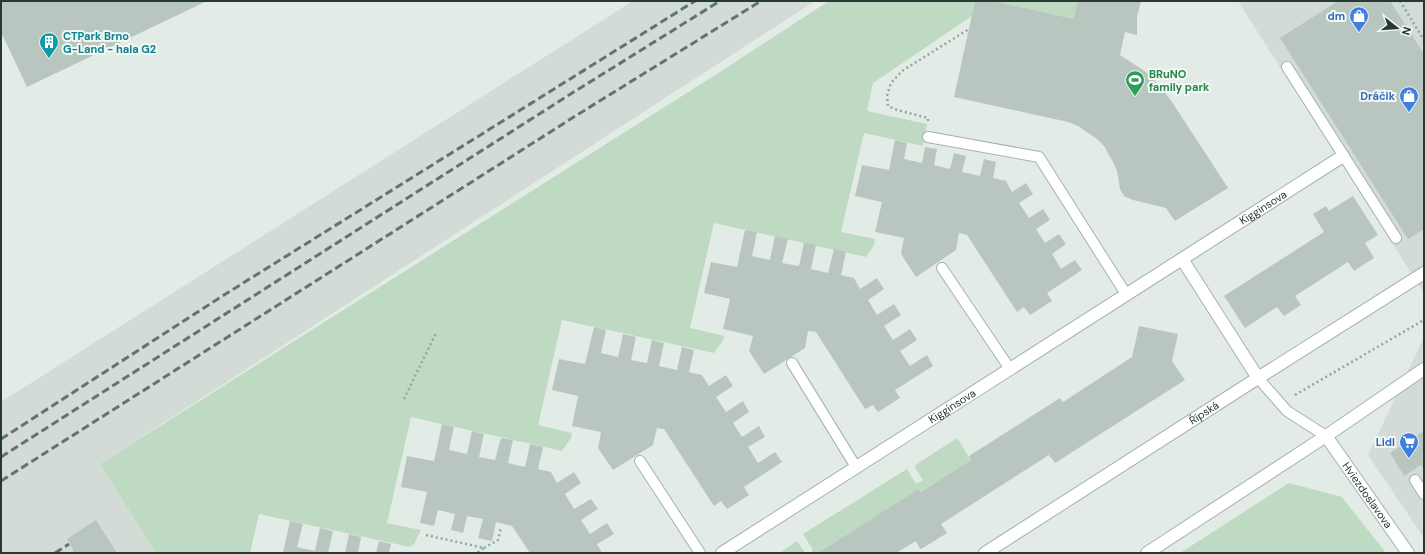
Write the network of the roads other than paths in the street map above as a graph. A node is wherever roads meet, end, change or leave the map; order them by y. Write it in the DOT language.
graph roads {
  1 [pos="1287,67"];
  2 [pos="928,137"];
  3 [pos="1343,156"];
  4 [pos="1396,238"];
  5 [pos="1182,259"];
  6 [pos="942,268"];
  7 [pos="1424,273"];
  8 [pos="1126,294"];
  9 [pos="792,363"];
  10 [pos="1010,369"];
  11 [pos="1424,369"];
  12 [pos="1258,378"];
  13 [pos="1326,436"];
  14 [pos="640,461"];
  15 [pos="856,467"];
  16 [pos="1415,480"];
  17 [pos="1424,494"];
  18 [pos="700,553"];
  19 [pos="722,553"];
  20 [pos="985,553"];
  21 [pos="1147,553"];
  22 [pos="1408,553"];
  1 -- 3 [label="lane"];
  2 -- 8 [label="lane"];
  3 -- 4 [label="lane"];
  3 -- 5 [label="street, Kigginsova"];
  5 -- 8 [label="street, Kigginsova"];
  5 -- 12 [label="street"];
  6 -- 10 [label="lane"];
  7 -- 12 [label="street, Řípská"];
  8 -- 10 [label="street, Kigginsova"];
  9 -- 15 [label="lane"];
  10 -- 15 [label="street, Kigginsova"];
  11 -- 13 [label="street"];
  12 -- 13 [label="lane"];
  12 -- 20 [label="street, Řípská"];
  13 -- 21 [label="street"];
  13 -- 22 [label="street, Hviezdoslavova"];
  14 -- 18 [label="lane"];
  15 -- 19 [label="street, Kigginsova"];
  16 -- 17 [label="lane"];
}
